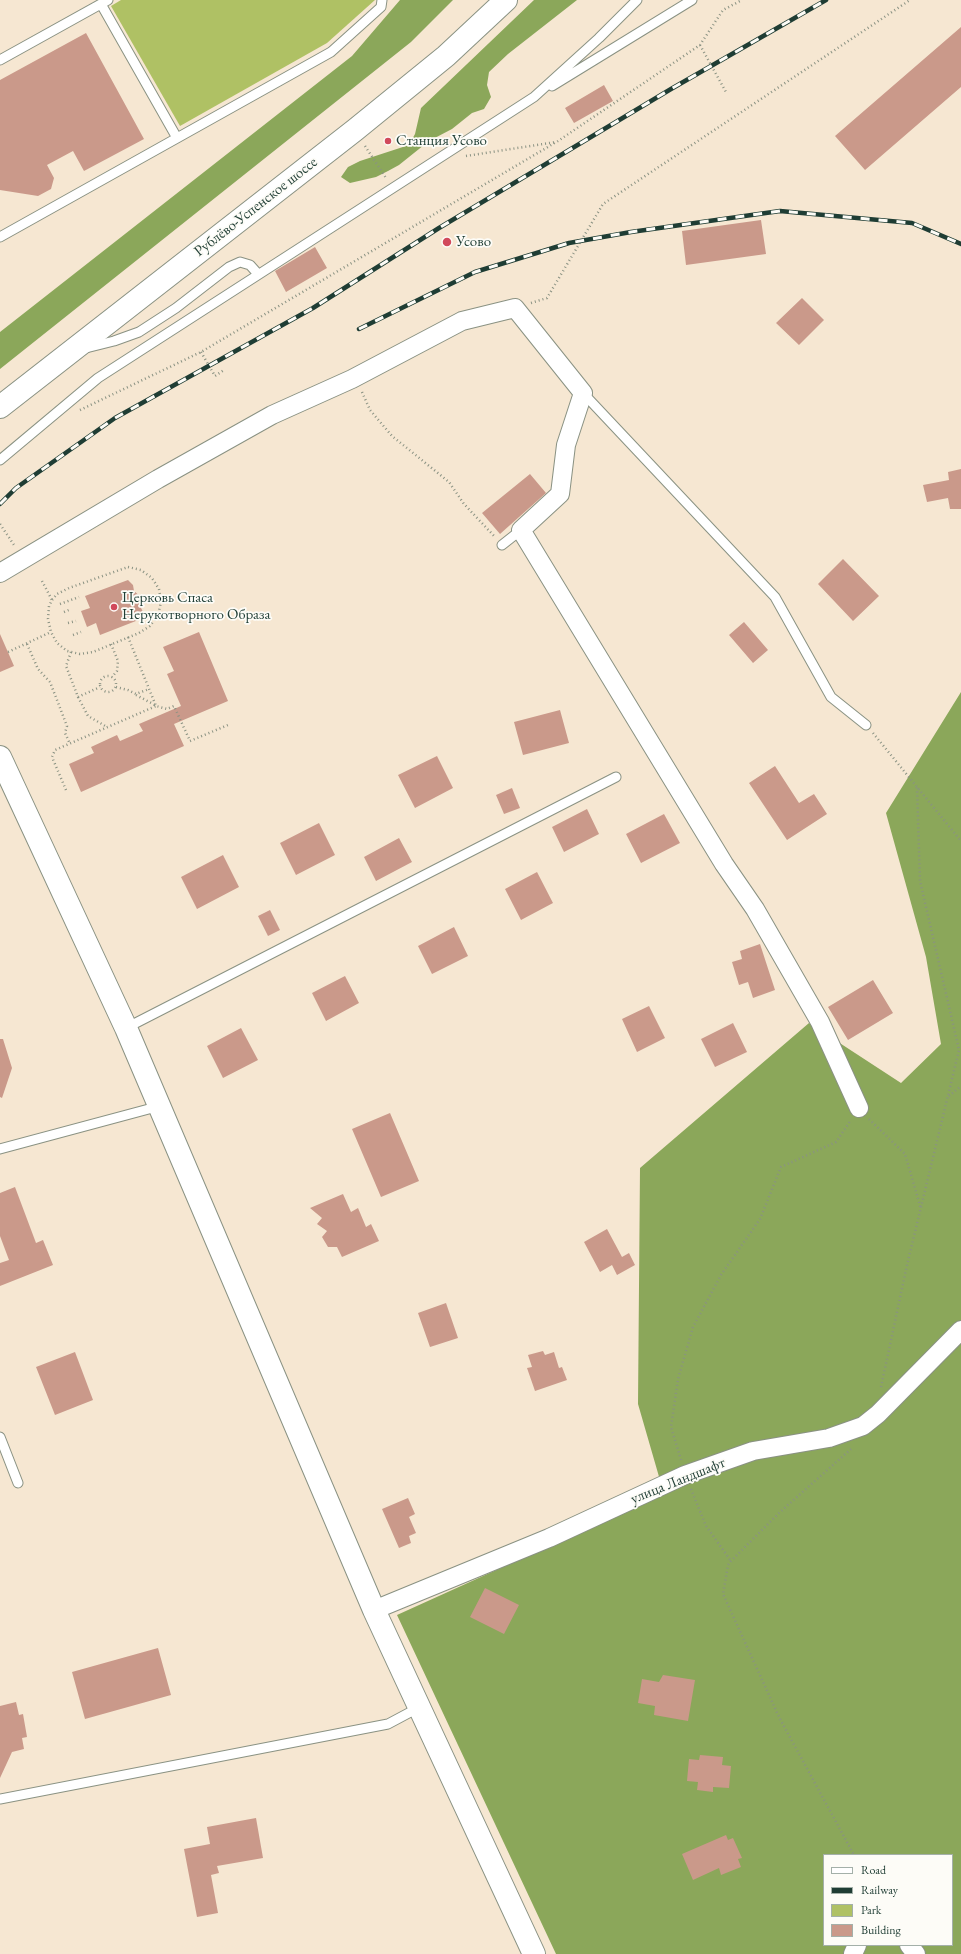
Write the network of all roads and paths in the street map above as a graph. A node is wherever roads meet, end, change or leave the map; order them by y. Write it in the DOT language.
graph roads {
  1 [pos="382,0"];
  2 [pos="506,0"];
  3 [pos="637,0"];
  4 [pos="692,0"];
  5 [pos="742,0"];
  6 [pos="910,0"];
  7 [pos="105,2"];
  8 [pos="700,45"];
  9 [pos="0,60"];
  10 [pos="726,92"];
  11 [pos="534,97"];
  12 [pos="355,130"];
  13 [pos="177,138"];
  14 [pos="558,141"];
  15 [pos="464,156"];
  16 [pos="392,188"];
  17 [pos="0,238"];
  18 [pos="258,274"];
  19 [pos="515,308"];
  20 [pos="71,351"];
  21 [pos="201,352"];
  22 [pos="224,370"];
  23 [pos="355,377"];
  24 [pos="583,393"];
  25 [pos="0,406"];
  26 [pos="76,412"];
  27 [pos="0,460"];
  28 [pos="0,524"];
  29 [pos="521,530"];
  30 [pos="502,545"];
  31 [pos="23,559"];
  32 [pos="0,573"];
  33 [pos="42,582"];
  34 [pos="79,597"];
  35 [pos="52,600"];
  36 [pos="60,604"];
  37 [pos="71,609"];
  38 [pos="64,612"];
  39 [pos="76,621"];
  40 [pos="68,623"];
  41 [pos="51,632"];
  42 [pos="81,632"];
  43 [pos="73,635"];
  44 [pos="128,637"];
  45 [pos="27,644"];
  46 [pos="111,644"];
  47 [pos="8,652"];
  48 [pos="71,652"];
  49 [pos="112,677"];
  50 [pos="100,687"];
  51 [pos="116,687"];
  52 [pos="149,689"];
  53 [pos="136,694"];
  54 [pos="78,697"];
  55 [pos="156,706"];
  56 [pos="228,725"];
  57 [pos="866,725"];
  58 [pos="108,727"];
  59 [pos="70,744"];
  60 [pos="0,757"];
  61 [pos="616,776"];
  62 [pos="917,787"];
  63 [pos="66,790"];
  64 [pos="961,841"];
  65 [pos="126,1028"];
  66 [pos="961,1086"];
  67 [pos="948,1097"];
  68 [pos="160,1106"];
  69 [pos="859,1108"];
  70 [pos="0,1149"];
  71 [pos="921,1209"];
  72 [pos="961,1330"];
  73 [pos="875,1417"];
  74 [pos="0,1437"];
  75 [pos="857,1444"];
  76 [pos="685,1475"];
  77 [pos="18,1483"];
  78 [pos="731,1562"];
  79 [pos="374,1610"];
  80 [pos="418,1708"];
  81 [pos="0,1799"];
  82 [pos="853,1854"];
  83 [pos="910,1946"];
  84 [pos="534,1954"];
  85 [pos="916,1954"];
  1 -- 13 [label="lane"];
  2 -- 12 [label="street, Рублёво-Успенское шоссе"];
  3 -- 11 [label="lane"];
  4 -- 11 [label="lane"];
  5 -- 8 [label="path"];
  6 -- 19 [label="path"];
  7 -- 9 [label="lane"];
  7 -- 13 [label="lane"];
  8 -- 10 [label="path"];
  8 -- 14 [label="path"];
  11 -- 16 [label="lane"];
  12 -- 16 [label="path"];
  12 -- 20 [label="street, Рублёво-Успенское шоссе"];
  13 -- 17 [label="lane"];
  14 -- 15 [label="path"];
  14 -- 21 [label="path"];
  16 -- 18 [label="lane"];
  18 -- 20 [label="lane"];
  18 -- 27 [label="lane"];
  19 -- 23 [label="street"];
  19 -- 24 [label="street"];
  20 -- 25 [label="street, Рублёво-Успенское шоссе"];
  21 -- 22 [label="path"];
  21 -- 26 [label="path"];
  23 -- 30 [label="path"];
  23 -- 31 [label="street"];
  24 -- 29 [label="street"];
  24 -- 57 [label="lane"];
  28 -- 31 [label="path"];
  29 -- 30 [label="lane"];
  29 -- 69 [label="street"];
  31 -- 32 [label="street"];
  33 -- 35 [label="path"];
  34 -- 36 [label="path"];
  35 -- 41 [label="path"];
  35 -- 44 [label="path"];
  37 -- 38 [label="path"];
  39 -- 40 [label="path"];
  41 -- 45 [label="path"];
  41 -- 48 [label="path"];
  42 -- 43 [label="path"];
  44 -- 46 [label="path"];
  44 -- 52 [label="path"];
  45 -- 47 [label="path"];
  45 -- 59 [label="path"];
  46 -- 48 [label="path"];
  46 -- 49 [label="path"];
  48 -- 54 [label="path"];
  49 -- 50 [label="path"];
  49 -- 51 [label="path"];
  50 -- 51 [label="path"];
  50 -- 54 [label="path"];
  51 -- 53 [label="path"];
  52 -- 53 [label="path"];
  52 -- 55 [label="path"];
  53 -- 55 [label="path"];
  54 -- 58 [label="path"];
  55 -- 56 [label="path"];
  55 -- 58 [label="path"];
  57 -- 62 [label="path"];
  58 -- 59 [label="path"];
  59 -- 63 [label="path"];
  60 -- 65 [label="street"];
  61 -- 65 [label="lane"];
  62 -- 64 [label="path"];
  62 -- 67 [label="path"];
  65 -- 68 [label="street"];
  66 -- 67 [label="path"];
  67 -- 71 [label="path"];
  68 -- 70 [label="lane"];
  68 -- 79 [label="street"];
  69 -- 71 [label="path"];
  69 -- 76 [label="path"];
  71 -- 73 [label="path"];
  72 -- 73 [label="street, улица Ландшафт"];
  73 -- 76 [label="street, улица Ландшафт"];
  74 -- 77 [label="lane"];
  75 -- 78 [label="path"];
  76 -- 78 [label="path"];
  76 -- 79 [label="street, улица Ландшафт"];
  78 -- 82 [label="path"];
  79 -- 80 [label="street"];
  80 -- 81 [label="lane"];
  80 -- 84 [label="street"];
  83 -- 85 [label="street"];
}
